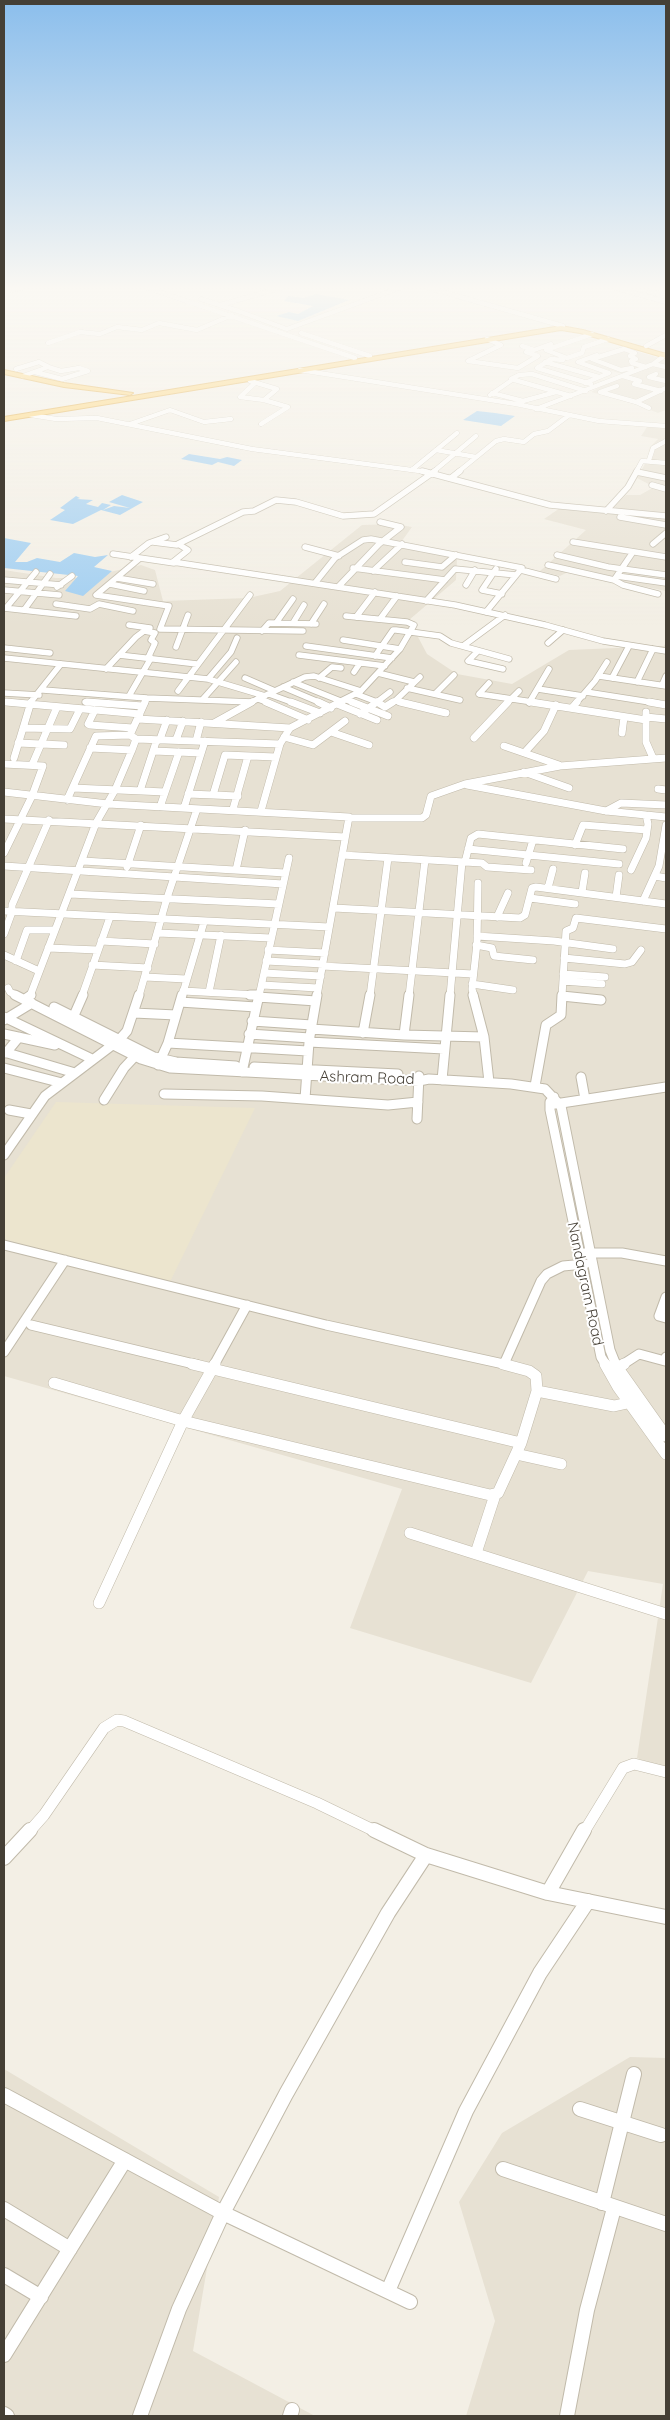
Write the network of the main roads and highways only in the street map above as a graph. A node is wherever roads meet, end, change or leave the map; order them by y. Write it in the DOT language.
graph roads {
  1 [pos="101,401"];
  2 [pos="4,419"];
  1 -- 2 [label="highway"];
}
